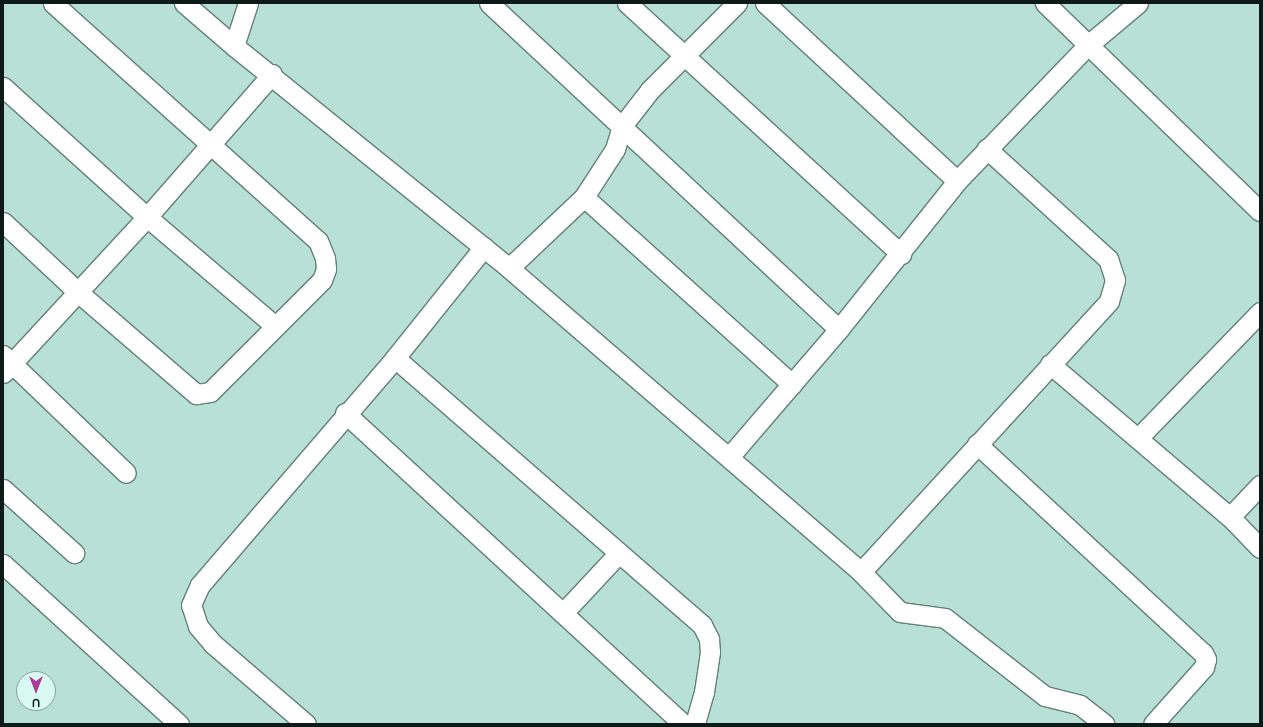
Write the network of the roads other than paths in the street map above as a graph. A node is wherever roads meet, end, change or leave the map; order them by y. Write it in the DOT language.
graph roads {
  1 [pos="53,3"];
  2 [pos="184,3"];
  3 [pos="248,3"];
  4 [pos="489,3"];
  5 [pos="627,3"];
  6 [pos="737,3"];
  7 [pos="765,3"];
  8 [pos="1045,3"];
  9 [pos="1138,3"];
  10 [pos="1088,45"];
  11 [pos="234,46"];
  12 [pos="686,55"];
  13 [pos="272,74"];
  14 [pos="3,87"];
  15 [pos="622,126"];
  16 [pos="211,144"];
  17 [pos="987,149"];
  18 [pos="957,181"];
  19 [pos="584,197"];
  20 [pos="1260,211"];
  21 [pos="147,217"];
  22 [pos="3,222"];
  23 [pos="484,248"];
  24 [pos="900,254"];
  25 [pos="509,268"];
  26 [pos="79,293"];
  27 [pos="1260,312"];
  28 [pos="276,326"];
  29 [pos="839,329"];
  30 [pos="395,358"];
  31 [pos="6,364"];
  32 [pos="1050,364"];
  33 [pos="792,384"];
  34 [pos="345,413"];
  35 [pos="1139,437"];
  36 [pos="977,444"];
  37 [pos="729,457"];
  38 [pos="126,473"];
  39 [pos="1260,485"];
  40 [pos="3,490"];
  41 [pos="1230,517"];
  42 [pos="1260,548"];
  43 [pos="74,553"];
  44 [pos="619,553"];
  45 [pos="3,564"];
  46 [pos="861,572"];
  47 [pos="562,613"];
  48 [pos="179,724"];
  49 [pos="306,724"];
  50 [pos="683,724"];
  51 [pos="695,724"];
  52 [pos="1104,724"];
  53 [pos="1153,724"];
  1 -- 16 [label="lane"];
  2 -- 11 [label="lane"];
  3 -- 11 [label="lane"];
  4 -- 15 [label="lane"];
  5 -- 12 [label="lane"];
  6 -- 12 [label="lane"];
  7 -- 18 [label="lane"];
  8 -- 10 [label="lane"];
  9 -- 10 [label="lane"];
  10 -- 17 [label="lane"];
  10 -- 20 [label="lane"];
  11 -- 13 [label="lane"];
  12 -- 15 [label="lane"];
  12 -- 24 [label="lane"];
  13 -- 16 [label="lane"];
  13 -- 23 [label="lane"];
  14 -- 21 [label="lane"];
  15 -- 19 [label="lane"];
  15 -- 29 [label="lane"];
  16 -- 21 [label="lane"];
  16 -- 28 [label="lane"];
  17 -- 18 [label="lane"];
  17 -- 32 [label="lane"];
  18 -- 24 [label="lane"];
  19 -- 25 [label="lane"];
  19 -- 33 [label="lane"];
  21 -- 26 [label="lane"];
  21 -- 28 [label="lane"];
  22 -- 26 [label="lane"];
  23 -- 25 [label="lane"];
  23 -- 30 [label="lane"];
  24 -- 29 [label="lane"];
  25 -- 37 [label="lane"];
  26 -- 28 [label="lane"];
  26 -- 31 [label="lane"];
  27 -- 35 [label="lane"];
  29 -- 33 [label="lane"];
  30 -- 34 [label="lane"];
  30 -- 44 [label="lane"];
  31 -- 38 [label="lane"];
  32 -- 35 [label="lane"];
  32 -- 36 [label="lane"];
  33 -- 37 [label="lane"];
  34 -- 47 [label="lane"];
  34 -- 49 [label="lane"];
  35 -- 41 [label="lane"];
  36 -- 46 [label="lane"];
  36 -- 53 [label="lane"];
  37 -- 46 [label="lane"];
  39 -- 41 [label="lane"];
  40 -- 43 [label="lane"];
  41 -- 42 [label="lane"];
  44 -- 47 [label="lane"];
  44 -- 51 [label="lane"];
  45 -- 48 [label="lane"];
  46 -- 52 [label="lane"];
  47 -- 50 [label="lane"];
}
